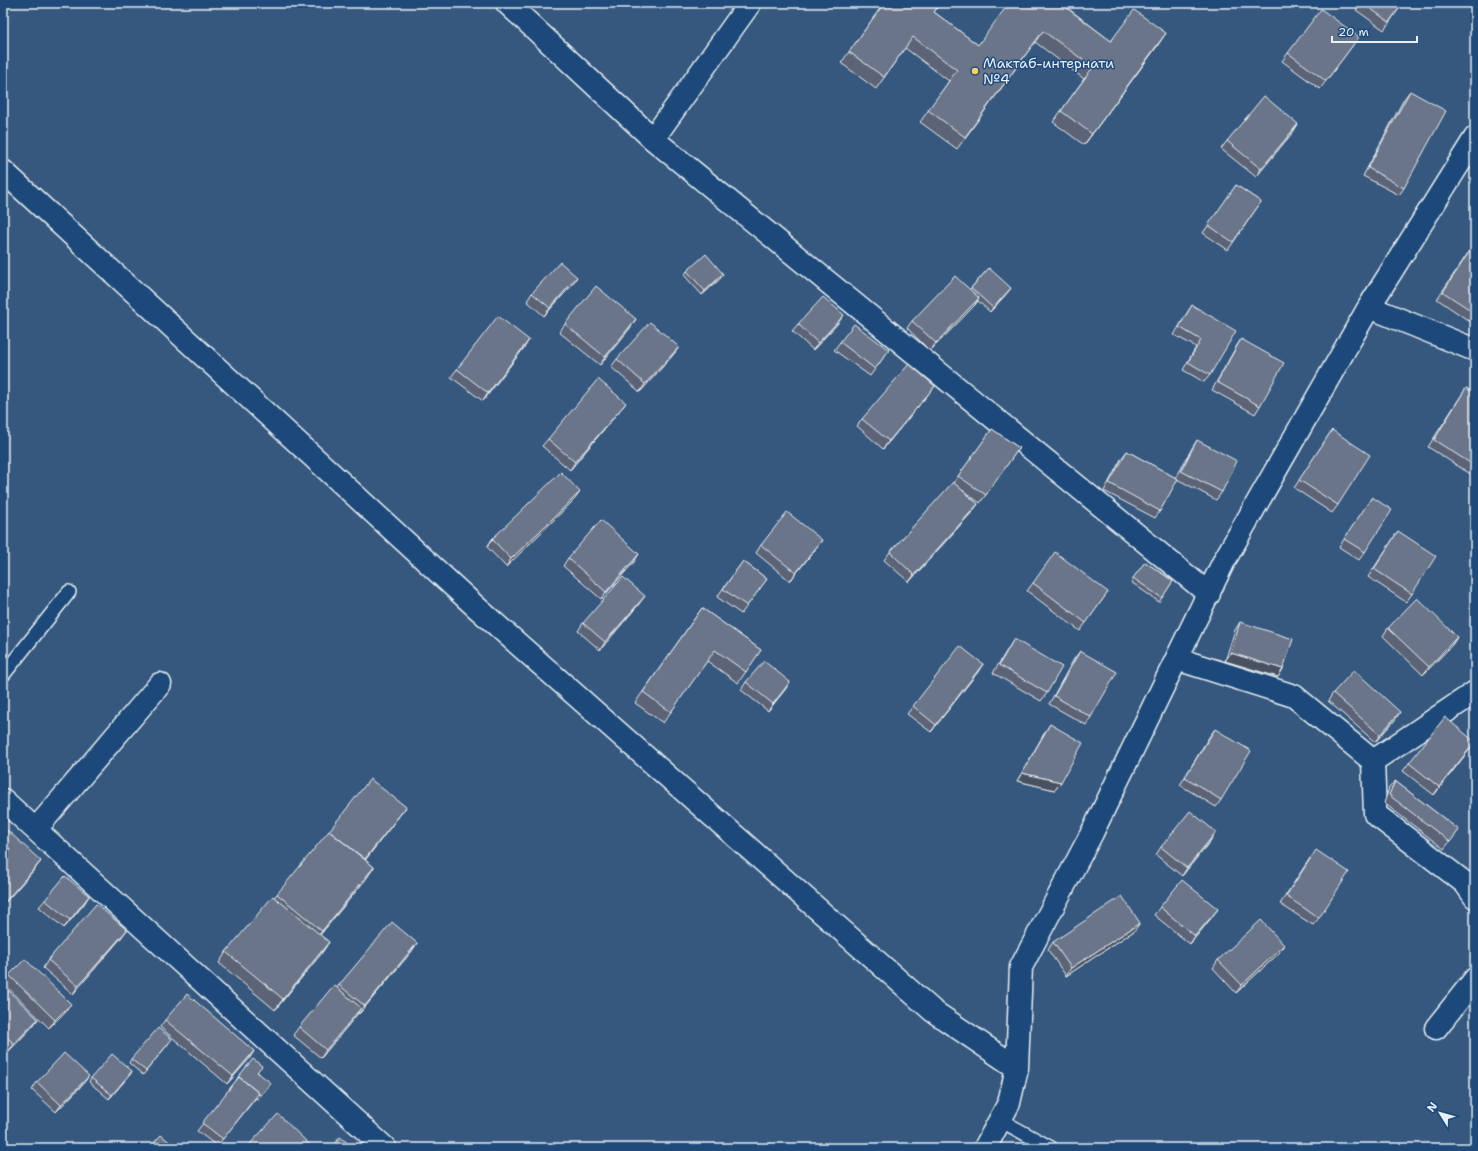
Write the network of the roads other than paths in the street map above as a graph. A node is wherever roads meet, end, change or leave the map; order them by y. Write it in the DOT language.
graph roads {
  1 [pos="507,3"];
  2 [pos="750,3"];
  3 [pos="1475,138"];
  4 [pos="654,139"];
  5 [pos="3,171"];
  6 [pos="1369,307"];
  7 [pos="1475,350"];
  8 [pos="69,592"];
  9 [pos="1209,594"];
  10 [pos="1177,659"];
  11 [pos="3,675"];
  12 [pos="160,684"];
  13 [pos="1475,692"];
  14 [pos="1373,761"];
  15 [pos="3,800"];
  16 [pos="36,830"];
  17 [pos="1475,897"];
  18 [pos="1475,979"];
  19 [pos="1436,1028"];
  20 [pos="1017,1068"];
  21 [pos="1000,1120"];
  22 [pos="385,1148"];
  23 [pos="985,1148"];
  24 [pos="1051,1148"];
  1 -- 4 [label="street"];
  2 -- 4 [label="street"];
  3 -- 6 [label="street"];
  4 -- 9 [label="street"];
  5 -- 20 [label="street"];
  6 -- 7 [label="street"];
  6 -- 9 [label="street"];
  8 -- 11 [label="lane"];
  9 -- 10 [label="street"];
  10 -- 14 [label="street"];
  10 -- 20 [label="street"];
  12 -- 16 [label="street"];
  13 -- 14 [label="street"];
  14 -- 17 [label="street"];
  15 -- 16 [label="street"];
  16 -- 22 [label="street"];
  18 -- 19 [label="street"];
  20 -- 21 [label="street"];
  21 -- 23 [label="street"];
  21 -- 24 [label="lane"];
}
